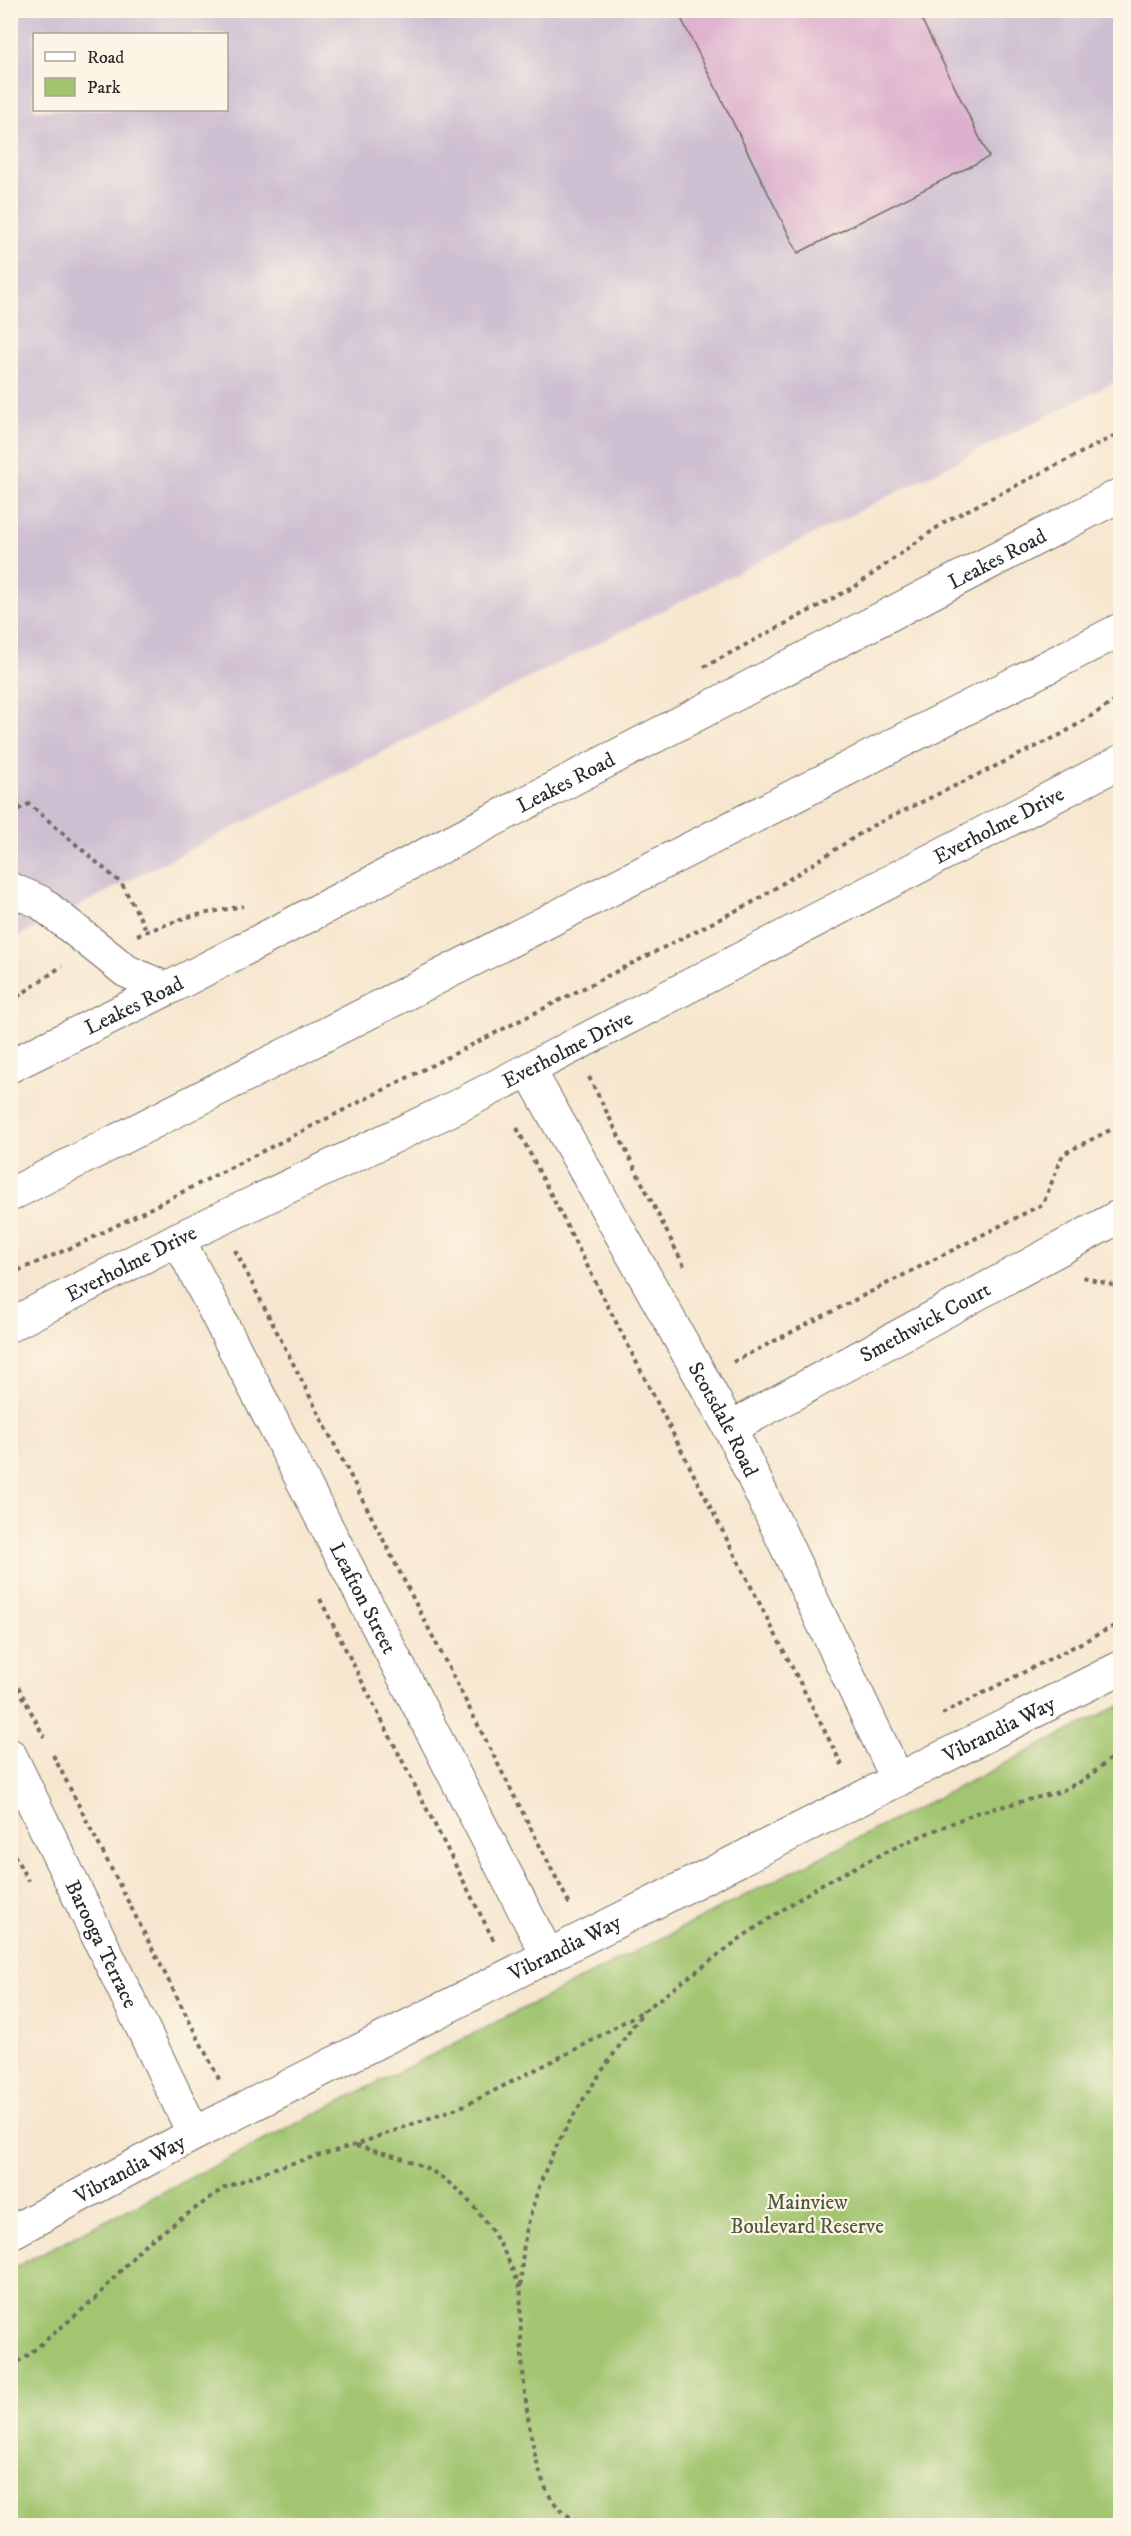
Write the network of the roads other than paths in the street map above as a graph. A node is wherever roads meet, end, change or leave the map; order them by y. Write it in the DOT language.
graph roads {
  1 [pos="1120,495"];
  2 [pos="1120,630"];
  3 [pos="1120,762"];
  4 [pos="10,889"];
  5 [pos="167,989"];
  6 [pos="10,1066"];
  7 [pos="535,1082"];
  8 [pos="10,1196"];
  9 [pos="1120,1216"];
  10 [pos="178,1239"];
  11 [pos="10,1325"];
  12 [pos="730,1428"];
  13 [pos="1120,1668"];
  14 [pos="10,1755"];
  15 [pos="898,1780"];
  16 [pos="548,1956"];
  17 [pos="194,2134"];
  18 [pos="10,2233"];
  1 -- 5 [label="main road, Leakes Road"];
  2 -- 8 [label="main road"];
  3 -- 7 [label="main road, Everholme Drive"];
  4 -- 5 [label="main road"];
  5 -- 6 [label="main road, Leakes Road"];
  7 -- 10 [label="main road, Everholme Drive"];
  7 -- 12 [label="main road, Scotsdale Road"];
  9 -- 12 [label="main road, Smethwick Court"];
  10 -- 11 [label="main road, Everholme Drive"];
  10 -- 16 [label="main road, Leafton Street"];
  12 -- 15 [label="main road, Scotsdale Road"];
  13 -- 15 [label="main road, Vibrandia Way"];
  14 -- 17 [label="main road, Barooga Terrace"];
  15 -- 16 [label="main road, Vibrandia Way"];
  16 -- 17 [label="main road, Vibrandia Way"];
  17 -- 18 [label="main road, Vibrandia Way"];
}
